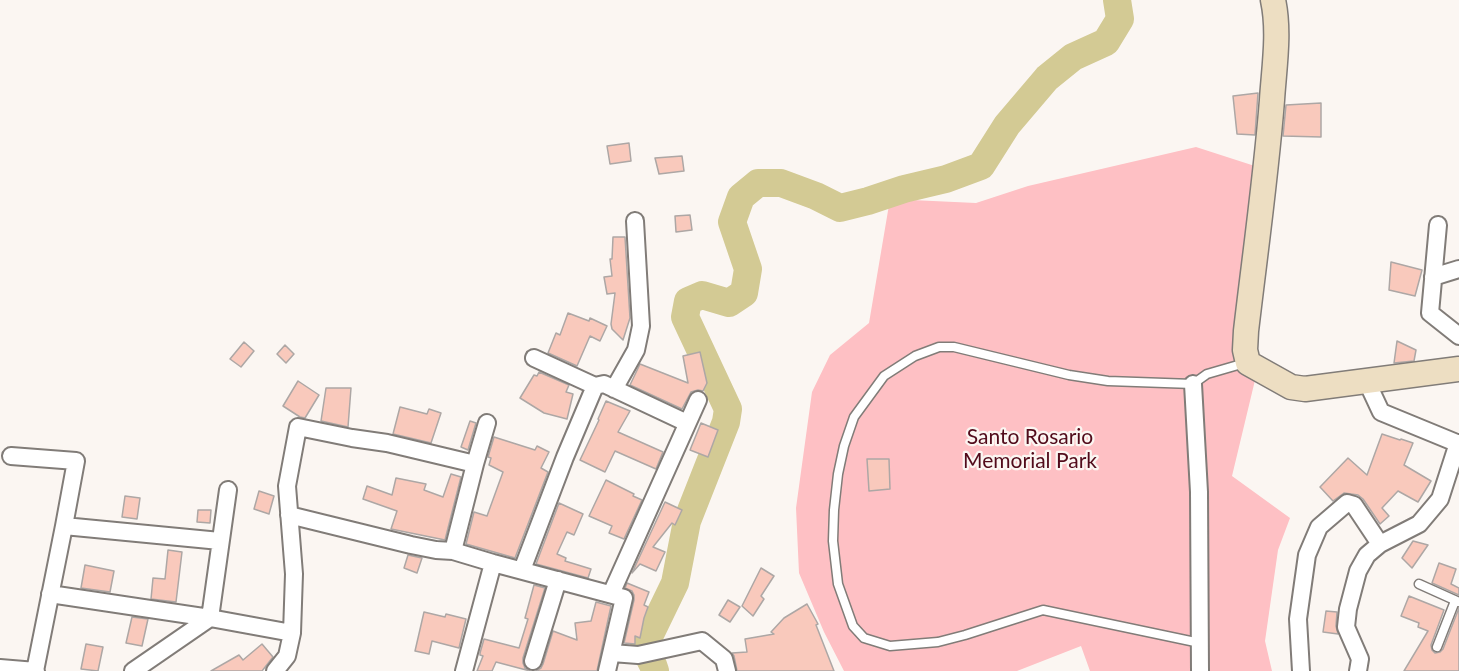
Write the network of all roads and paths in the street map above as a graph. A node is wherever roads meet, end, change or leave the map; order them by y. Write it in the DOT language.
graph roads {
  1 [pos="1273,0"];
  2 [pos="635,221"];
  3 [pos="1438,225"];
  4 [pos="1459,269"];
  5 [pos="1433,276"];
  6 [pos="1459,336"];
  7 [pos="534,358"];
  8 [pos="1248,363"];
  9 [pos="1459,369"];
  10 [pos="1367,381"];
  11 [pos="1193,384"];
  12 [pos="595,386"];
  13 [pos="614,389"];
  14 [pos="698,400"];
  15 [pos="487,423"];
  16 [pos="687,423"];
  17 [pos="1459,444"];
  18 [pos="11,456"];
  19 [pos="475,464"];
  20 [pos="228,490"];
  21 [pos="289,515"];
  22 [pos="64,526"];
  23 [pos="220,541"];
  24 [pos="1380,544"];
  25 [pos="453,551"];
  26 [pos="493,563"];
  27 [pos="522,570"];
  28 [pos="558,580"];
  29 [pos="1419,584"];
  30 [pos="50,594"];
  31 [pos="612,594"];
  32 [pos="1457,601"];
  33 [pos="210,618"];
  34 [pos="292,633"];
  35 [pos="1200,643"];
  36 [pos="1437,647"];
  37 [pos="612,653"];
  38 [pos="533,662"];
  39 [pos="0,668"];
  40 [pos="36,671"];
  41 [pos="133,671"];
  42 [pos="275,671"];
  43 [pos="464,671"];
  44 [pos="607,671"];
  45 [pos="726,671"];
  46 [pos="1200,671"];
  47 [pos="1301,671"];
  48 [pos="1358,671"];
  1 -- 8 [label="street"];
  2 -- 13 [label="street"];
  3 -- 5 [label="street"];
  4 -- 5 [label="street"];
  5 -- 6 [label="street"];
  7 -- 12 [label="street"];
  8 -- 10 [label="street"];
  8 -- 11 [label="lane"];
  9 -- 10 [label="street"];
  10 -- 17 [label="street"];
  11 -- 35 [label="street"];
  11 -- 35 [label="lane"];
  12 -- 13 [label="street"];
  12 -- 27 [label="street"];
  13 -- 16 [label="street"];
  14 -- 16 [label="street"];
  15 -- 19 [label="street"];
  16 -- 31 [label="street"];
  17 -- 24 [label="street"];
  18 -- 22 [label="street"];
  19 -- 21 [label="street"];
  19 -- 25 [label="street"];
  20 -- 23 [label="street"];
  21 -- 25 [label="street"];
  21 -- 34 [label="street"];
  22 -- 23 [label="street"];
  22 -- 30 [label="street"];
  23 -- 33 [label="street"];
  24 -- 47 [label="street"];
  24 -- 48 [label="street"];
  25 -- 26 [label="street"];
  26 -- 27 [label="street"];
  26 -- 43 [label="street"];
  27 -- 28 [label="street"];
  28 -- 31 [label="street"];
  28 -- 38 [label="street"];
  29 -- 32 [label="lane"];
  30 -- 33 [label="street"];
  30 -- 40 [label="street"];
  31 -- 37 [label="street"];
  32 -- 36 [label="lane"];
  33 -- 34 [label="street"];
  33 -- 41 [label="street"];
  34 -- 42 [label="street"];
  35 -- 46 [label="street"];
  37 -- 44 [label="street"];
  37 -- 45 [label="street"];
  39 -- 40 [label="street"];
}
